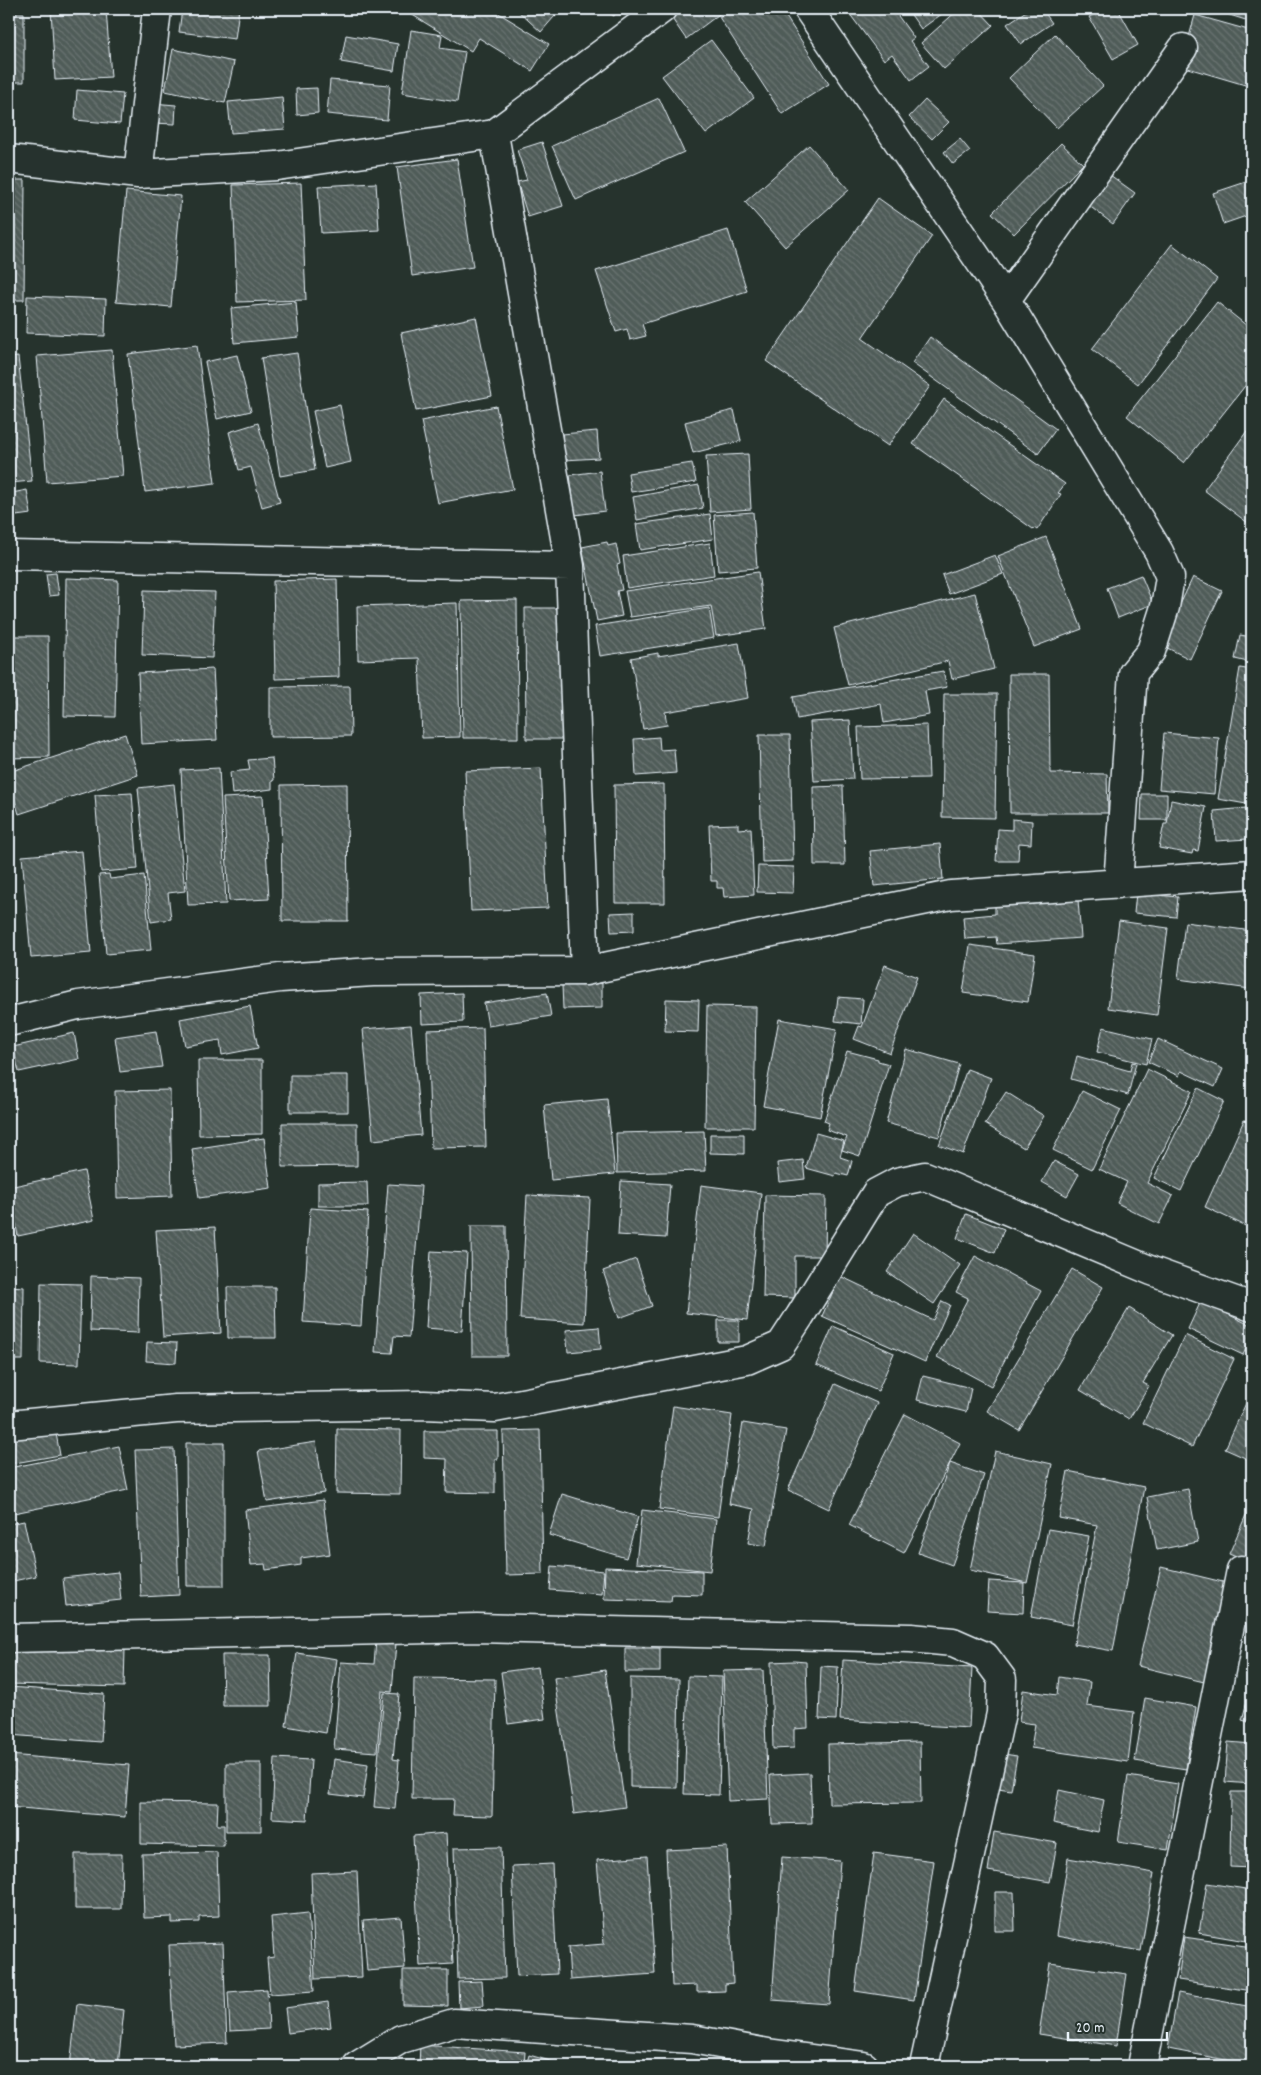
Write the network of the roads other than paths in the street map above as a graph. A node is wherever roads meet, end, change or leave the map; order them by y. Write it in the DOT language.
graph roads {
  1 [pos="158,9"];
  2 [pos="662,9"];
  3 [pos="808,9"];
  4 [pos="1183,48"];
  5 [pos="494,134"];
  6 [pos="9,159"];
  7 [pos="138,174"];
  8 [pos="1006,300"];
  9 [pos="9,555"];
  10 [pos="570,566"];
  11 [pos="1252,874"];
  12 [pos="1118,884"];
  13 [pos="585,970"];
  14 [pos="9,1022"];
  15 [pos="1252,1307"];
  16 [pos="9,1425"];
  17 [pos="1241,1570"];
  18 [pos="9,1638"];
  19 [pos="767,2060"];
  20 [pos="357,2066"];
  21 [pos="864,2066"];
  22 [pos="924,2066"];
  23 [pos="1142,2066"];
  1 -- 7 [label="street"];
  2 -- 5 [label="street"];
  3 -- 8 [label="street"];
  4 -- 8 [label="street"];
  5 -- 7 [label="street"];
  5 -- 10 [label="street"];
  6 -- 7 [label="street"];
  8 -- 12 [label="street"];
  9 -- 10 [label="street"];
  10 -- 13 [label="street"];
  11 -- 12 [label="street"];
  12 -- 13 [label="street"];
  13 -- 14 [label="street"];
  15 -- 16 [label="street"];
  17 -- 23 [label="street"];
  18 -- 22 [label="street"];
  19 -- 20 [label="street"];
  19 -- 21 [label="street"];
}
